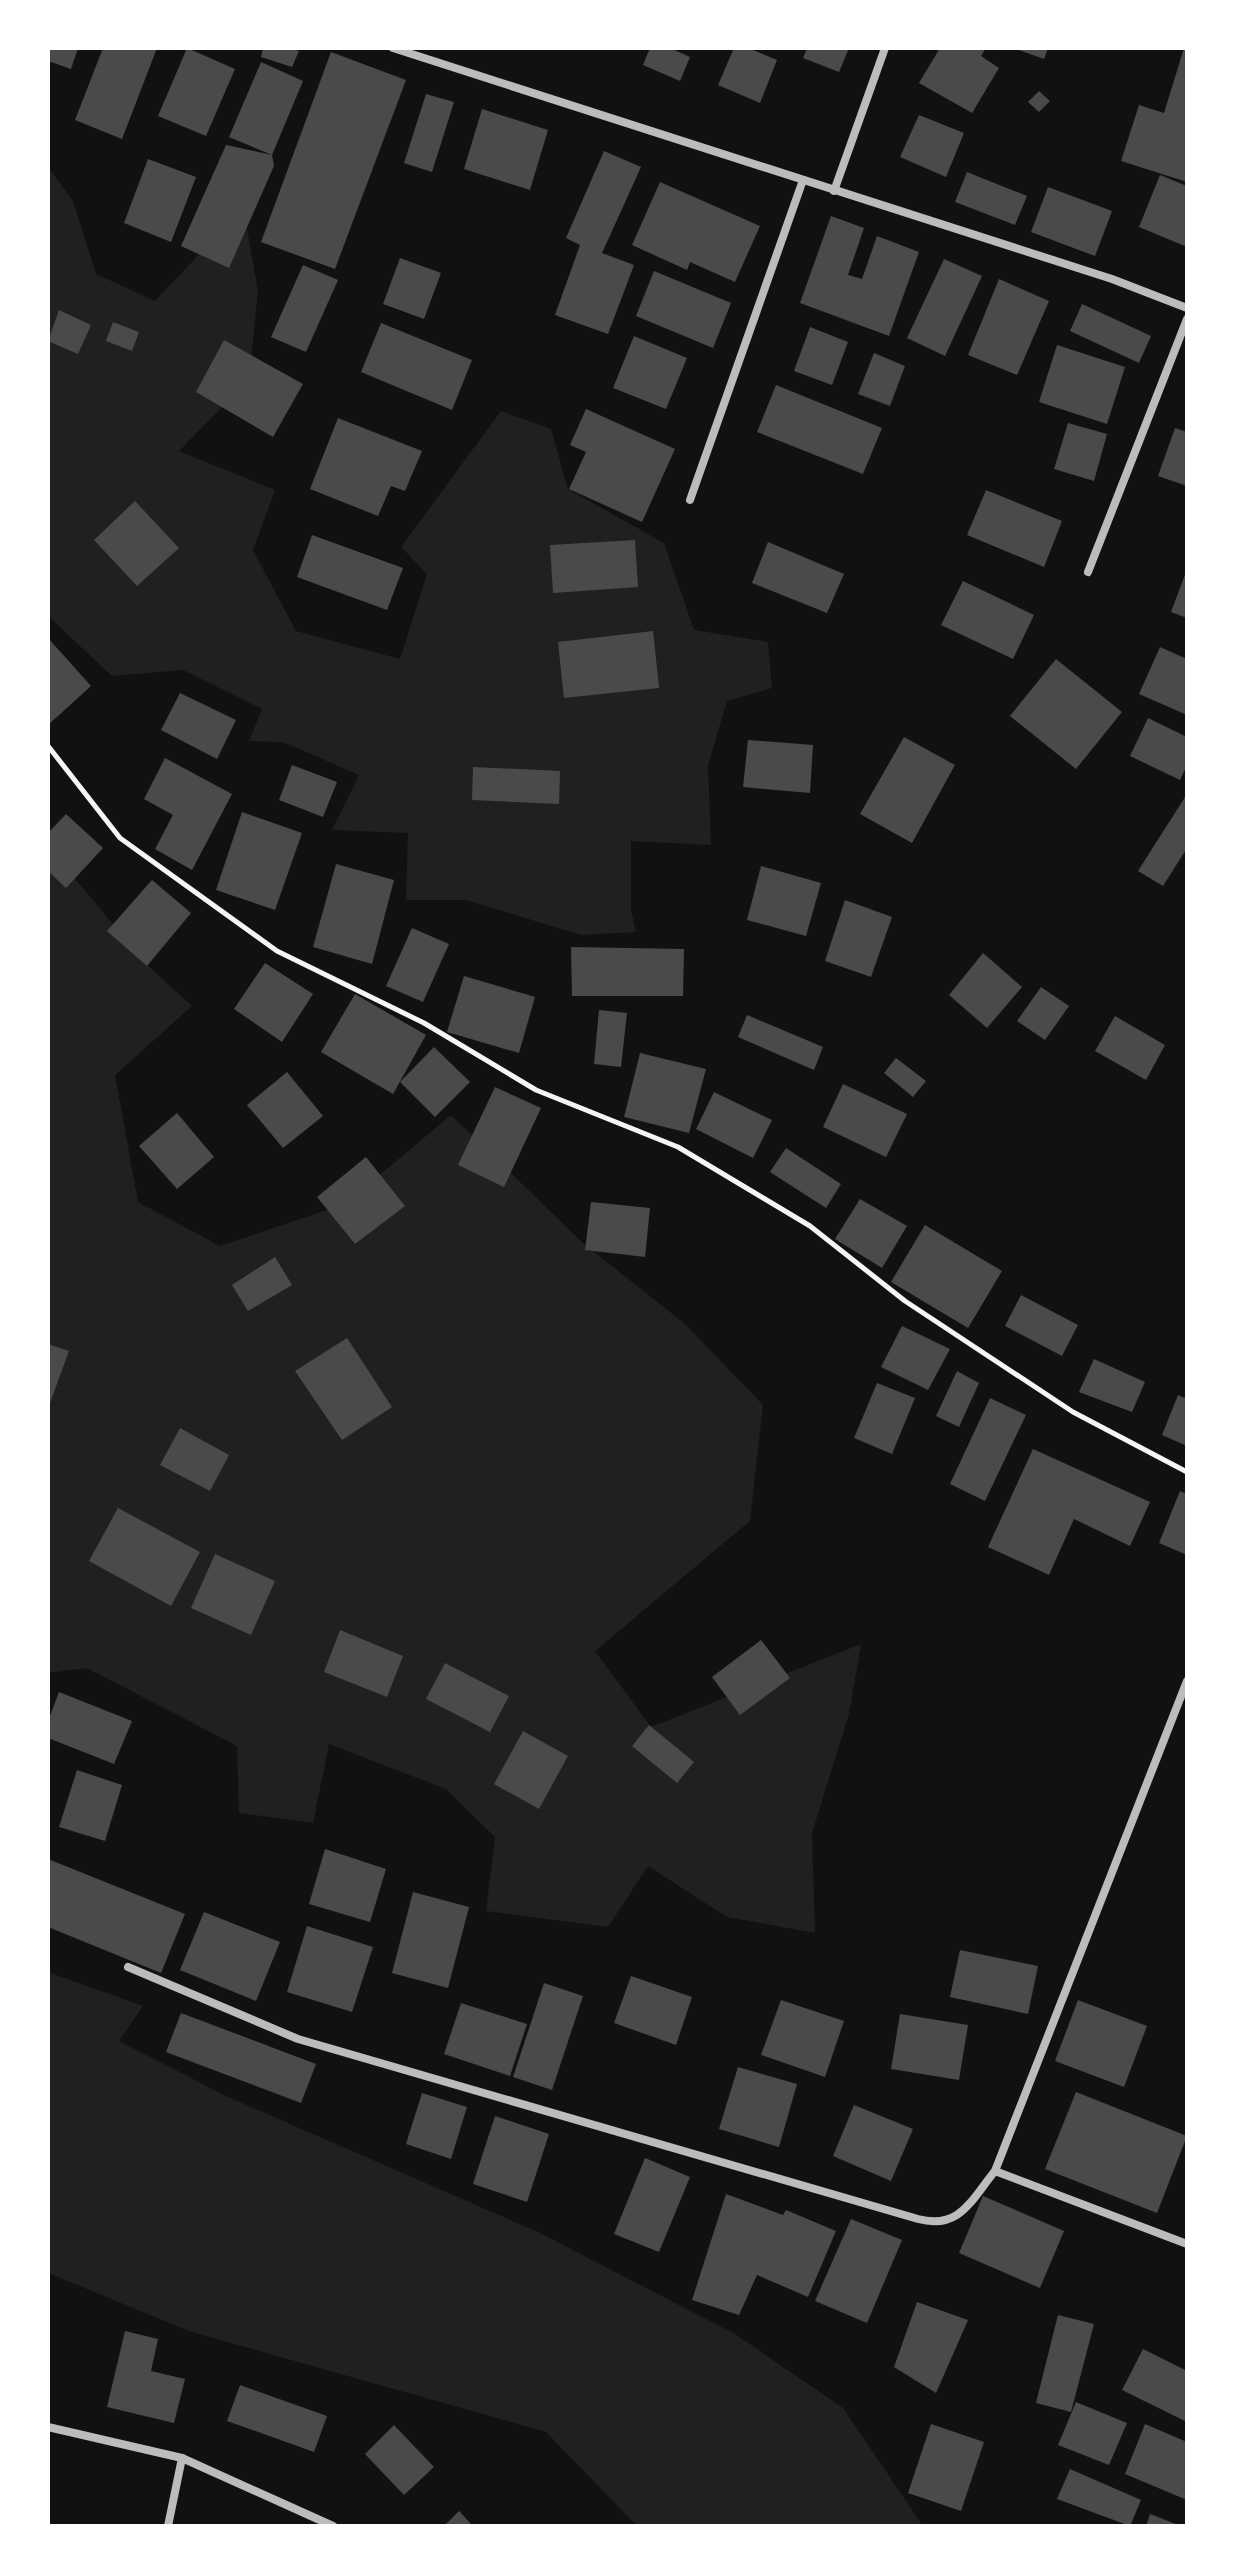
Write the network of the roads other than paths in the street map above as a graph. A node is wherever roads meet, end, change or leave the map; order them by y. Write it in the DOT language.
graph roads {
  1 [pos="393,48"];
  2 [pos="885,48"];
  3 [pos="803,180"];
  4 [pos="834,191"];
  5 [pos="1187,308"];
  6 [pos="1187,319"];
  7 [pos="690,500"];
  8 [pos="1088,572"];
  9 [pos="1187,1681"];
  10 [pos="128,1967"];
  11 [pos="995,2171"];
  12 [pos="1187,2244"];
  13 [pos="48,2427"];
  14 [pos="182,2458"];
  15 [pos="168,2526"];
  16 [pos="333,2526"];
  1 -- 3 [label="street"];
  2 -- 4 [label="street"];
  3 -- 4 [label="street"];
  3 -- 7 [label="street"];
  4 -- 5 [label="street"];
  6 -- 8 [label="street"];
  9 -- 11 [label="street"];
  10 -- 11 [label="street"];
  11 -- 12 [label="street"];
  13 -- 14 [label="street"];
  14 -- 15 [label="street"];
  14 -- 16 [label="street"];
}
